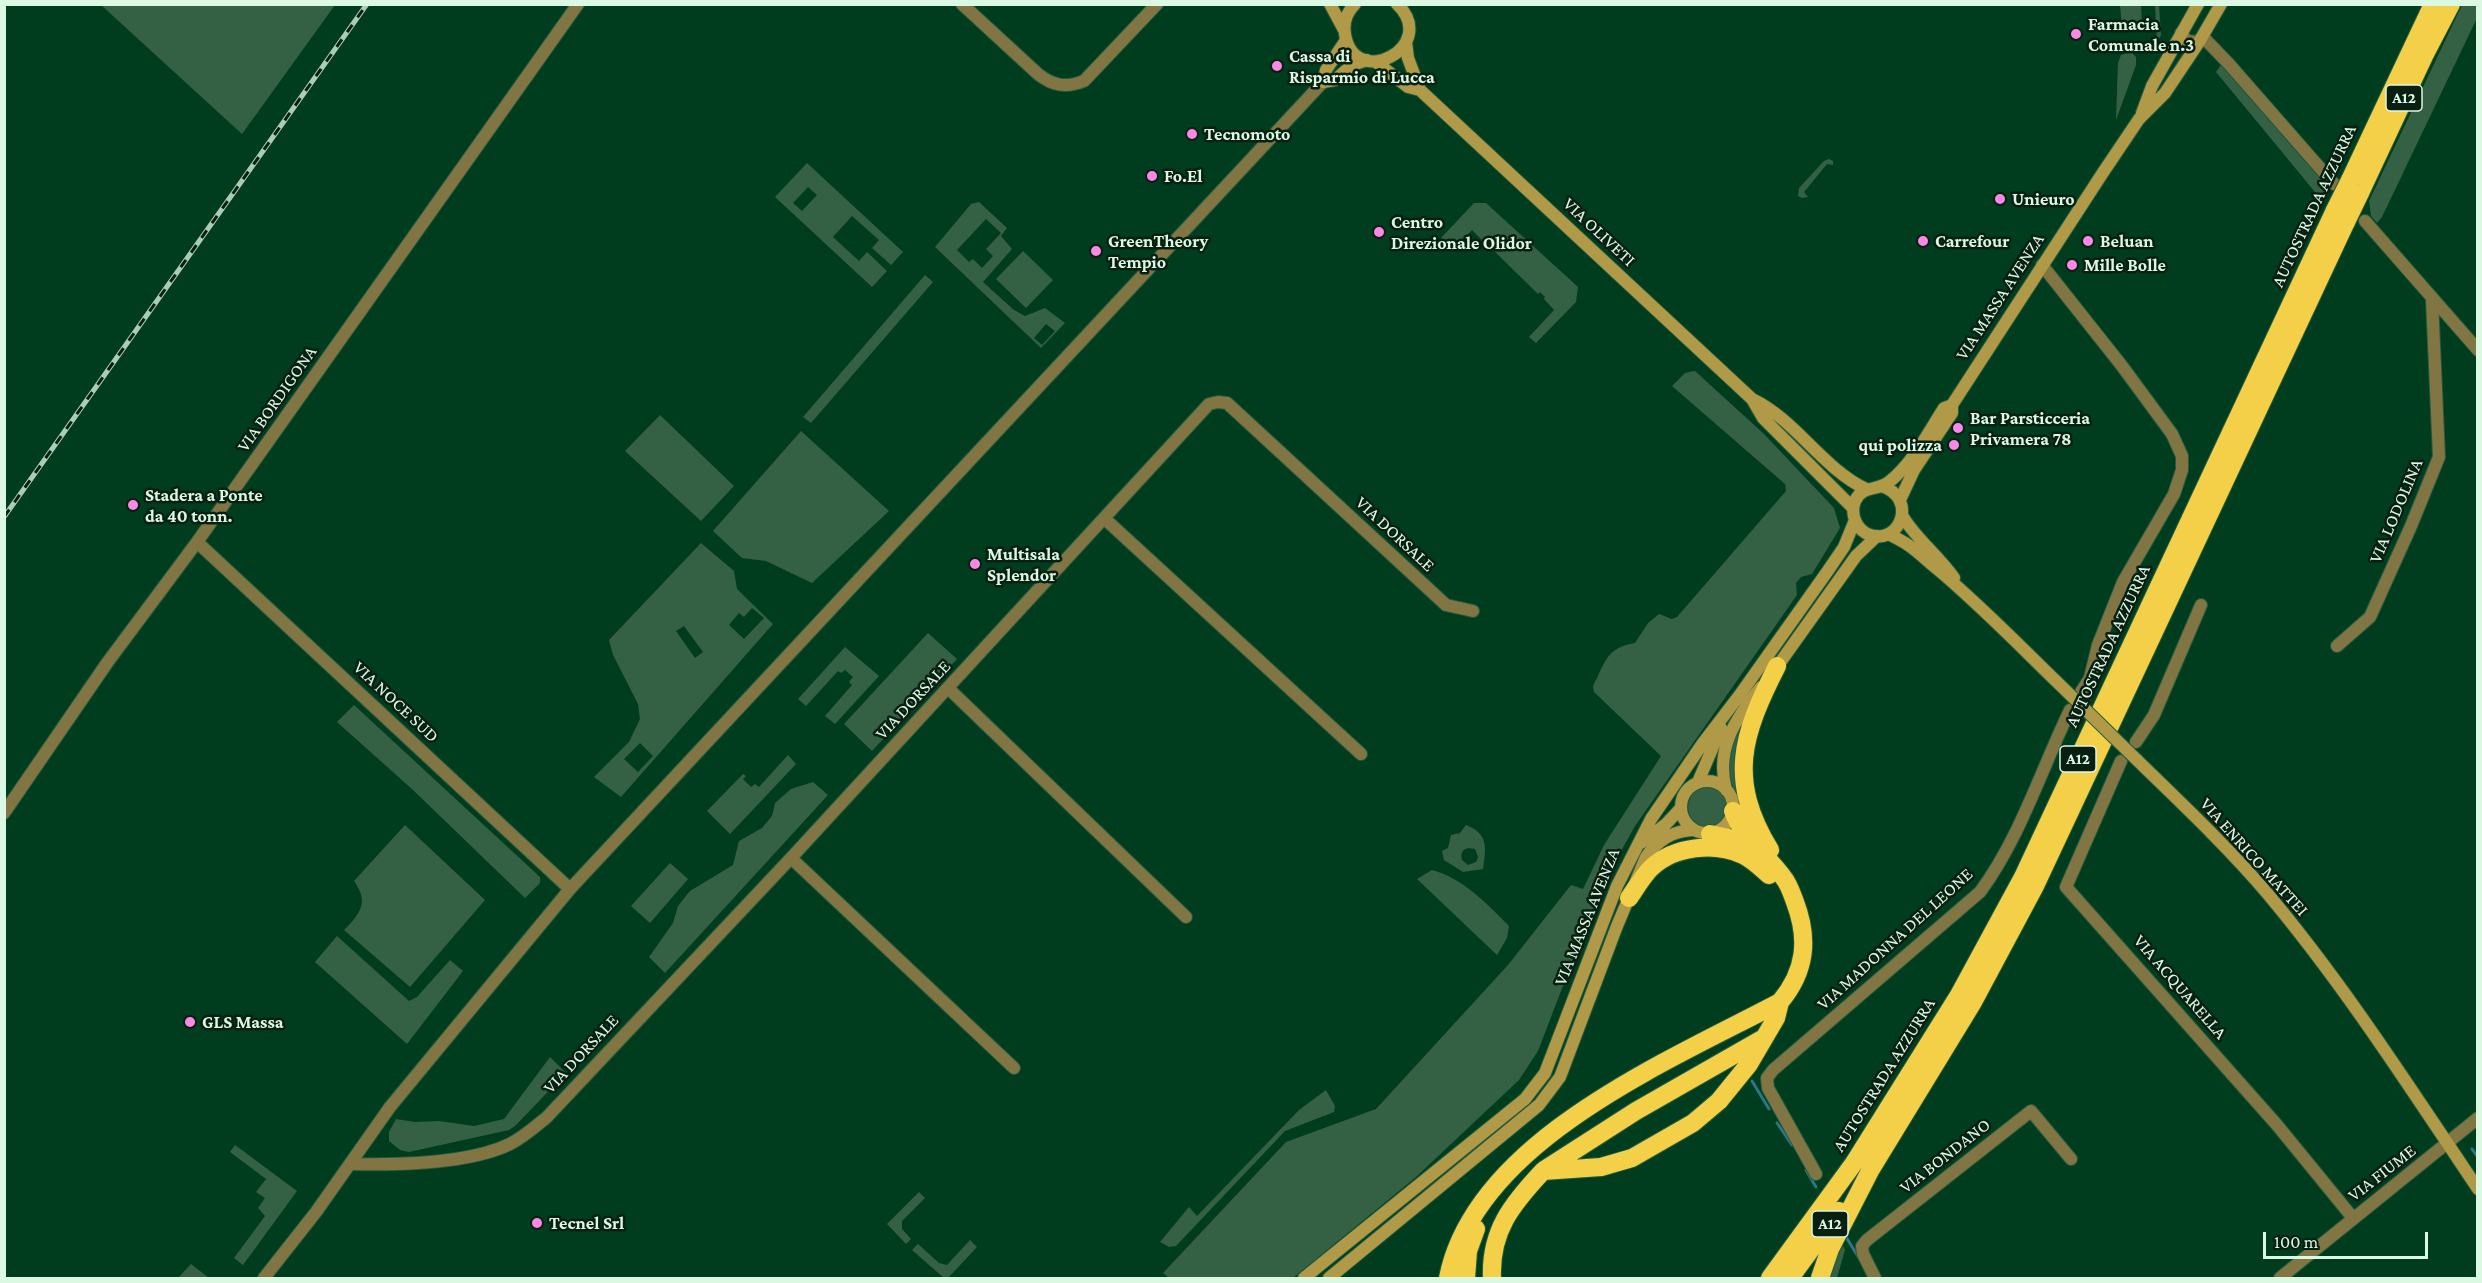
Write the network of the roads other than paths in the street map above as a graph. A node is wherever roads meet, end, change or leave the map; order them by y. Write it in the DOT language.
graph roads {
  1 [pos="578,4"];
  2 [pos="962,4"];
  3 [pos="1157,4"];
  4 [pos="1330,4"];
  5 [pos="1355,4"];
  6 [pos="1397,4"];
  7 [pos="1411,4"];
  8 [pos="2198,4"];
  9 [pos="2221,4"];
  10 [pos="2433,4"];
  11 [pos="2451,4"];
  12 [pos="1409,24"];
  13 [pos="2184,27"];
  14 [pos="1345,35"];
  15 [pos="2203,36"];
  16 [pos="1406,42"];
  17 [pos="1371,61"];
  18 [pos="1323,82"];
  19 [pos="1420,90"];
  20 [pos="2139,120"];
  21 [pos="2348,186"];
  22 [pos="2341,216"];
  23 [pos="2365,221"];
  24 [pos="2042,265"];
  25 [pos="2432,300"];
  26 [pos="2478,350"];
  27 [pos="1752,399"];
  28 [pos="1952,405"];
  29 [pos="1881,486"];
  30 [pos="1866,489"];
  31 [pos="1900,500"];
  32 [pos="1854,514"];
  33 [pos="1902,515"];
  34 [pos="1105,519"];
  35 [pos="1882,535"];
  36 [pos="197,542"];
  37 [pos="1959,586"];
  38 [pos="2201,605"];
  39 [pos="1473,611"];
  40 [pos="2337,646"];
  41 [pos="1777,666"];
  42 [pos="948,688"];
  43 [pos="2081,692"];
  44 [pos="1739,696"];
  45 [pos="2070,710"];
  46 [pos="2136,742"];
  47 [pos="1361,754"];
  48 [pos="2121,761"];
  49 [pos="1698,782"];
  50 [pos="1726,790"];
  51 [pos="1680,809"];
  52 [pos="1733,811"];
  53 [pos="4,813"];
  54 [pos="1701,832"];
  55 [pos="1632,853"];
  56 [pos="791,858"];
  57 [pos="570,889"];
  58 [pos="1793,896"];
  59 [pos="1629,898"];
  60 [pos="1186,917"];
  61 [pos="1780,1002"];
  62 [pos="1764,1039"];
  63 [pos="1014,1068"];
  64 [pos="2478,1118"];
  65 [pos="2448,1144"];
  66 [pos="2070,1159"];
  67 [pos="351,1164"];
  68 [pos="1871,1169"];
  69 [pos="1543,1171"];
  70 [pos="1816,1174"];
  71 [pos="2478,1189"];
  72 [pos="1490,1193"];
  73 [pos="2353,1218"];
  74 [pos="1478,1224"];
  75 [pos="1794,1246"];
  76 [pos="264,1278"];
  77 [pos="1304,1278"];
  78 [pos="1329,1278"];
  79 [pos="1448,1278"];
  80 [pos="1466,1278"];
  81 [pos="1492,1278"];
  82 [pos="1761,1278"];
  83 [pos="1770,1278"];
  84 [pos="1790,1278"];
  85 [pos="1820,1278"];
  86 [pos="1875,1278"];
  87 [pos="2280,1278"];
  1 -- 36 [label="street, VIA BORDIGONA"];
  2 -- 3 [label="street"];
  4 -- 14 [label="main road"];
  5 -- 14 [label="main road"];
  6 -- 12 [label="main road"];
  7 -- 12 [label="main road"];
  8 -- 13 [label="main road, VIA MASSA AVENZA"];
  9 -- 15 [label="main road, VIA MASSA AVENZA"];
  10 -- 21 [label="highway, AUTOSTRADA AZZURRA / A12"];
  11 -- 21 [label="highway, AUTOSTRADA AZZURRA / A12"];
  12 -- 16 [label="main road"];
  13 -- 15 [label="street"];
  13 -- 15 [label="street"];
  13 -- 20 [label="main road, VIA MASSA AVENZA"];
  14 -- 17 [label="main road, VIA OLIVETI"];
  14 -- 18 [label="main road"];
  15 -- 20 [label="main road, VIA MASSA AVENZA"];
  15 -- 21 [label="street"];
  16 -- 17 [label="main road"];
  16 -- 19 [label="main road, VIA OLIVETI"];
  17 -- 18 [label="main road"];
  17 -- 19 [label="main road, VIA OLIVETI"];
  18 -- 57 [label="street"];
  19 -- 27 [label="main road, VIA OLIVETI"];
  20 -- 24 [label="main road, VIA MASSA AVENZA"];
  21 -- 22 [label="highway, AUTOSTRADA AZZURRA / A12, bridge"];
  22 -- 68 [label="highway, AUTOSTRADA AZZURRA / A12"];
  22 -- 75 [label="highway, AUTOSTRADA AZZURRA / A12"];
  23 -- 25 [label="street"];
  24 -- 28 [label="main road, VIA MASSA AVENZA"];
  24 -- 43 [label="street"];
  25 -- 26 [label="street"];
  25 -- 40 [label="street, VIA LODOLINA"];
  27 -- 30 [label="main road, VIA OLIVETI"];
  27 -- 32 [label="main road, VIA OLIVETI"];
  28 -- 29 [label="main road, VIA MASSA AVENZA"];
  28 -- 31 [label="main road, VIA MASSA AVENZA"];
  29 -- 30 [label="main road, VIA MASSA AVENZA"];
  29 -- 31 [label="main road"];
  30 -- 32 [label="main road, VIA MASSA AVENZA"];
  31 -- 33 [label="main road"];
  32 -- 35 [label="main road"];
  32 -- 44 [label="main road, VIA MASSA AVENZA"];
  33 -- 35 [label="main road"];
  33 -- 37 [label="main road, VIA ENRICO MATTEI"];
  34 -- 39 [label="street, VIA DORSALE"];
  34 -- 42 [label="street, VIA DORSALE"];
  34 -- 47 [label="street"];
  35 -- 37 [label="main road, VIA ENRICO MATTEI"];
  35 -- 41 [label="main road"];
  36 -- 53 [label="street, VIA BORDIGONA"];
  36 -- 57 [label="street, VIA NOCE SUD"];
  37 -- 65 [label="main road, VIA ENRICO MATTEI, bridge"];
  38 -- 46 [label="street"];
  41 -- 50 [label="main road"];
  41 -- 58 [label="highway"];
  42 -- 56 [label="street, VIA DORSALE"];
  42 -- 60 [label="street"];
  44 -- 49 [label="main road"];
  44 -- 55 [label="main road, VIA MASSA AVENZA"];
  45 -- 70 [label="street, VIA MADONNA DEL LEONE"];
  48 -- 73 [label="street, VIA ACQUARELLA"];
  49 -- 50 [label="main road"];
  49 -- 51 [label="main road"];
  50 -- 52 [label="main road"];
  51 -- 54 [label="main road"];
  51 -- 55 [label="main road"];
  52 -- 54 [label="main road"];
  52 -- 58 [label="highway"];
  54 -- 58 [label="highway"];
  54 -- 59 [label="main road, VIA MASSA AVENZA"];
  55 -- 77 [label="main road, VIA MASSA AVENZA"];
  56 -- 63 [label="street"];
  56 -- 67 [label="street, VIA DORSALE"];
  57 -- 67 [label="street"];
  58 -- 59 [label="highway"];
  58 -- 61 [label="highway"];
  59 -- 78 [label="main road, VIA MASSA AVENZA"];
  61 -- 62 [label="highway"];
  61 -- 72 [label="highway"];
  62 -- 69 [label="highway"];
  62 -- 69 [label="highway"];
  64 -- 65 [label="street, VIA FIUME"];
  65 -- 71 [label="main road, VIA ENRICO MATTEI"];
  65 -- 73 [label="street, VIA FIUME"];
  66 -- 86 [label="street, VIA BONDANO"];
  67 -- 76 [label="street"];
  68 -- 84 [label="highway, A12"];
  68 -- 85 [label="highway"];
  69 -- 74 [label="highway"];
  69 -- 81 [label="highway"];
  72 -- 74 [label="highway"];
  72 -- 79 [label="highway"];
  73 -- 87 [label="street, VIA FIUME"];
  74 -- 80 [label="highway"];
  75 -- 82 [label="highway"];
  75 -- 83 [label="highway, AUTOSTRADA AZZURRA / A12"];
}
